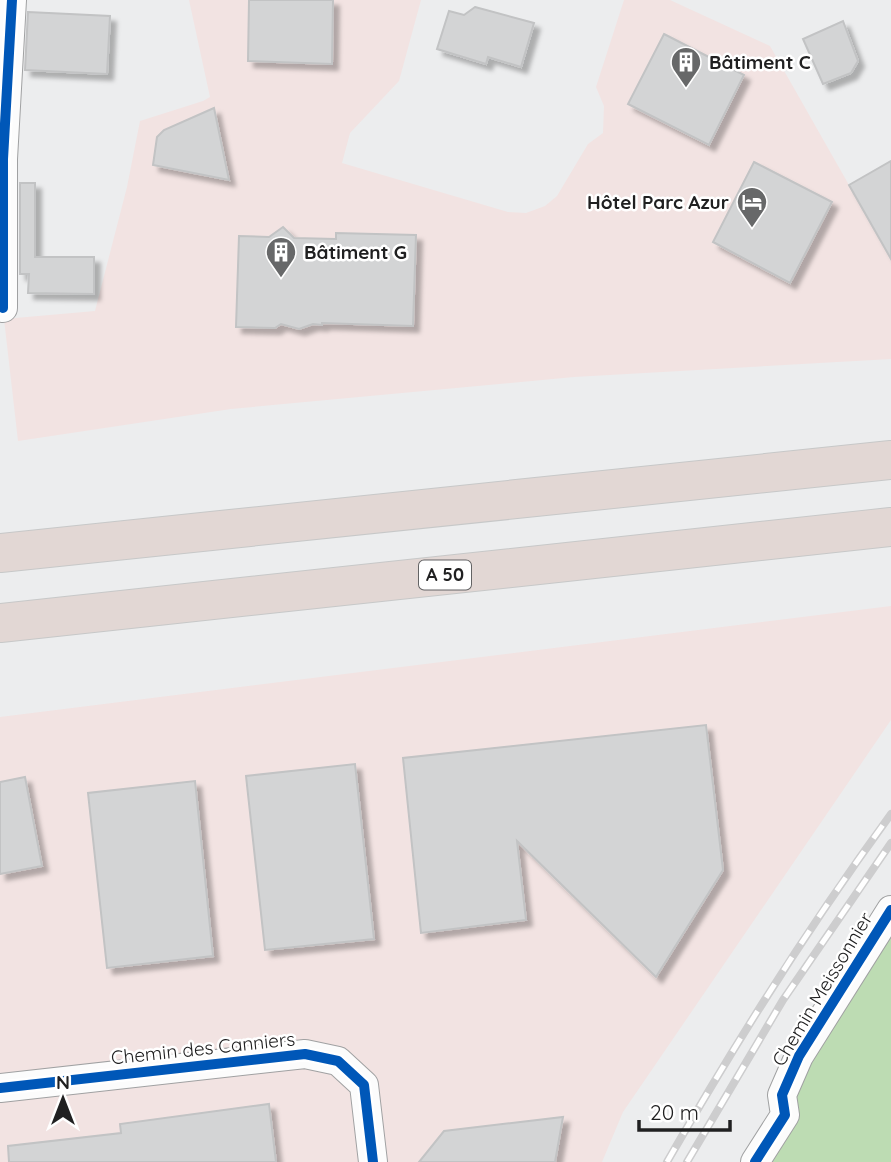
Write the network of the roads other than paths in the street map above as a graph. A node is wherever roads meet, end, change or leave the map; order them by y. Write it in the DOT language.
graph roads {
  1 [pos="12,0"];
  2 [pos="2,308"];
  3 [pos="891,460"];
  4 [pos="891,527"];
  5 [pos="0,533"];
  6 [pos="146,538"];
  7 [pos="0,553"];
  8 [pos="446,575"];
  9 [pos="0,623"];
  10 [pos="0,647"];
  11 [pos="891,910"];
  12 [pos="0,1088"];
  13 [pos="373,1162"];
  14 [pos="755,1162"];
  1 -- 2 [label="street"];
  3 -- 6 [label="highway"];
  4 -- 8 [label="highway, A 50"];
  5 -- 6 [label="highway"];
  6 -- 7 [label="highway"];
  8 -- 9 [label="highway, A 50"];
  8 -- 10 [label="highway"];
  11 -- 14 [label="street, Chemin Meissonnier"];
  12 -- 13 [label="street, Chemin des Canniers"];
}
